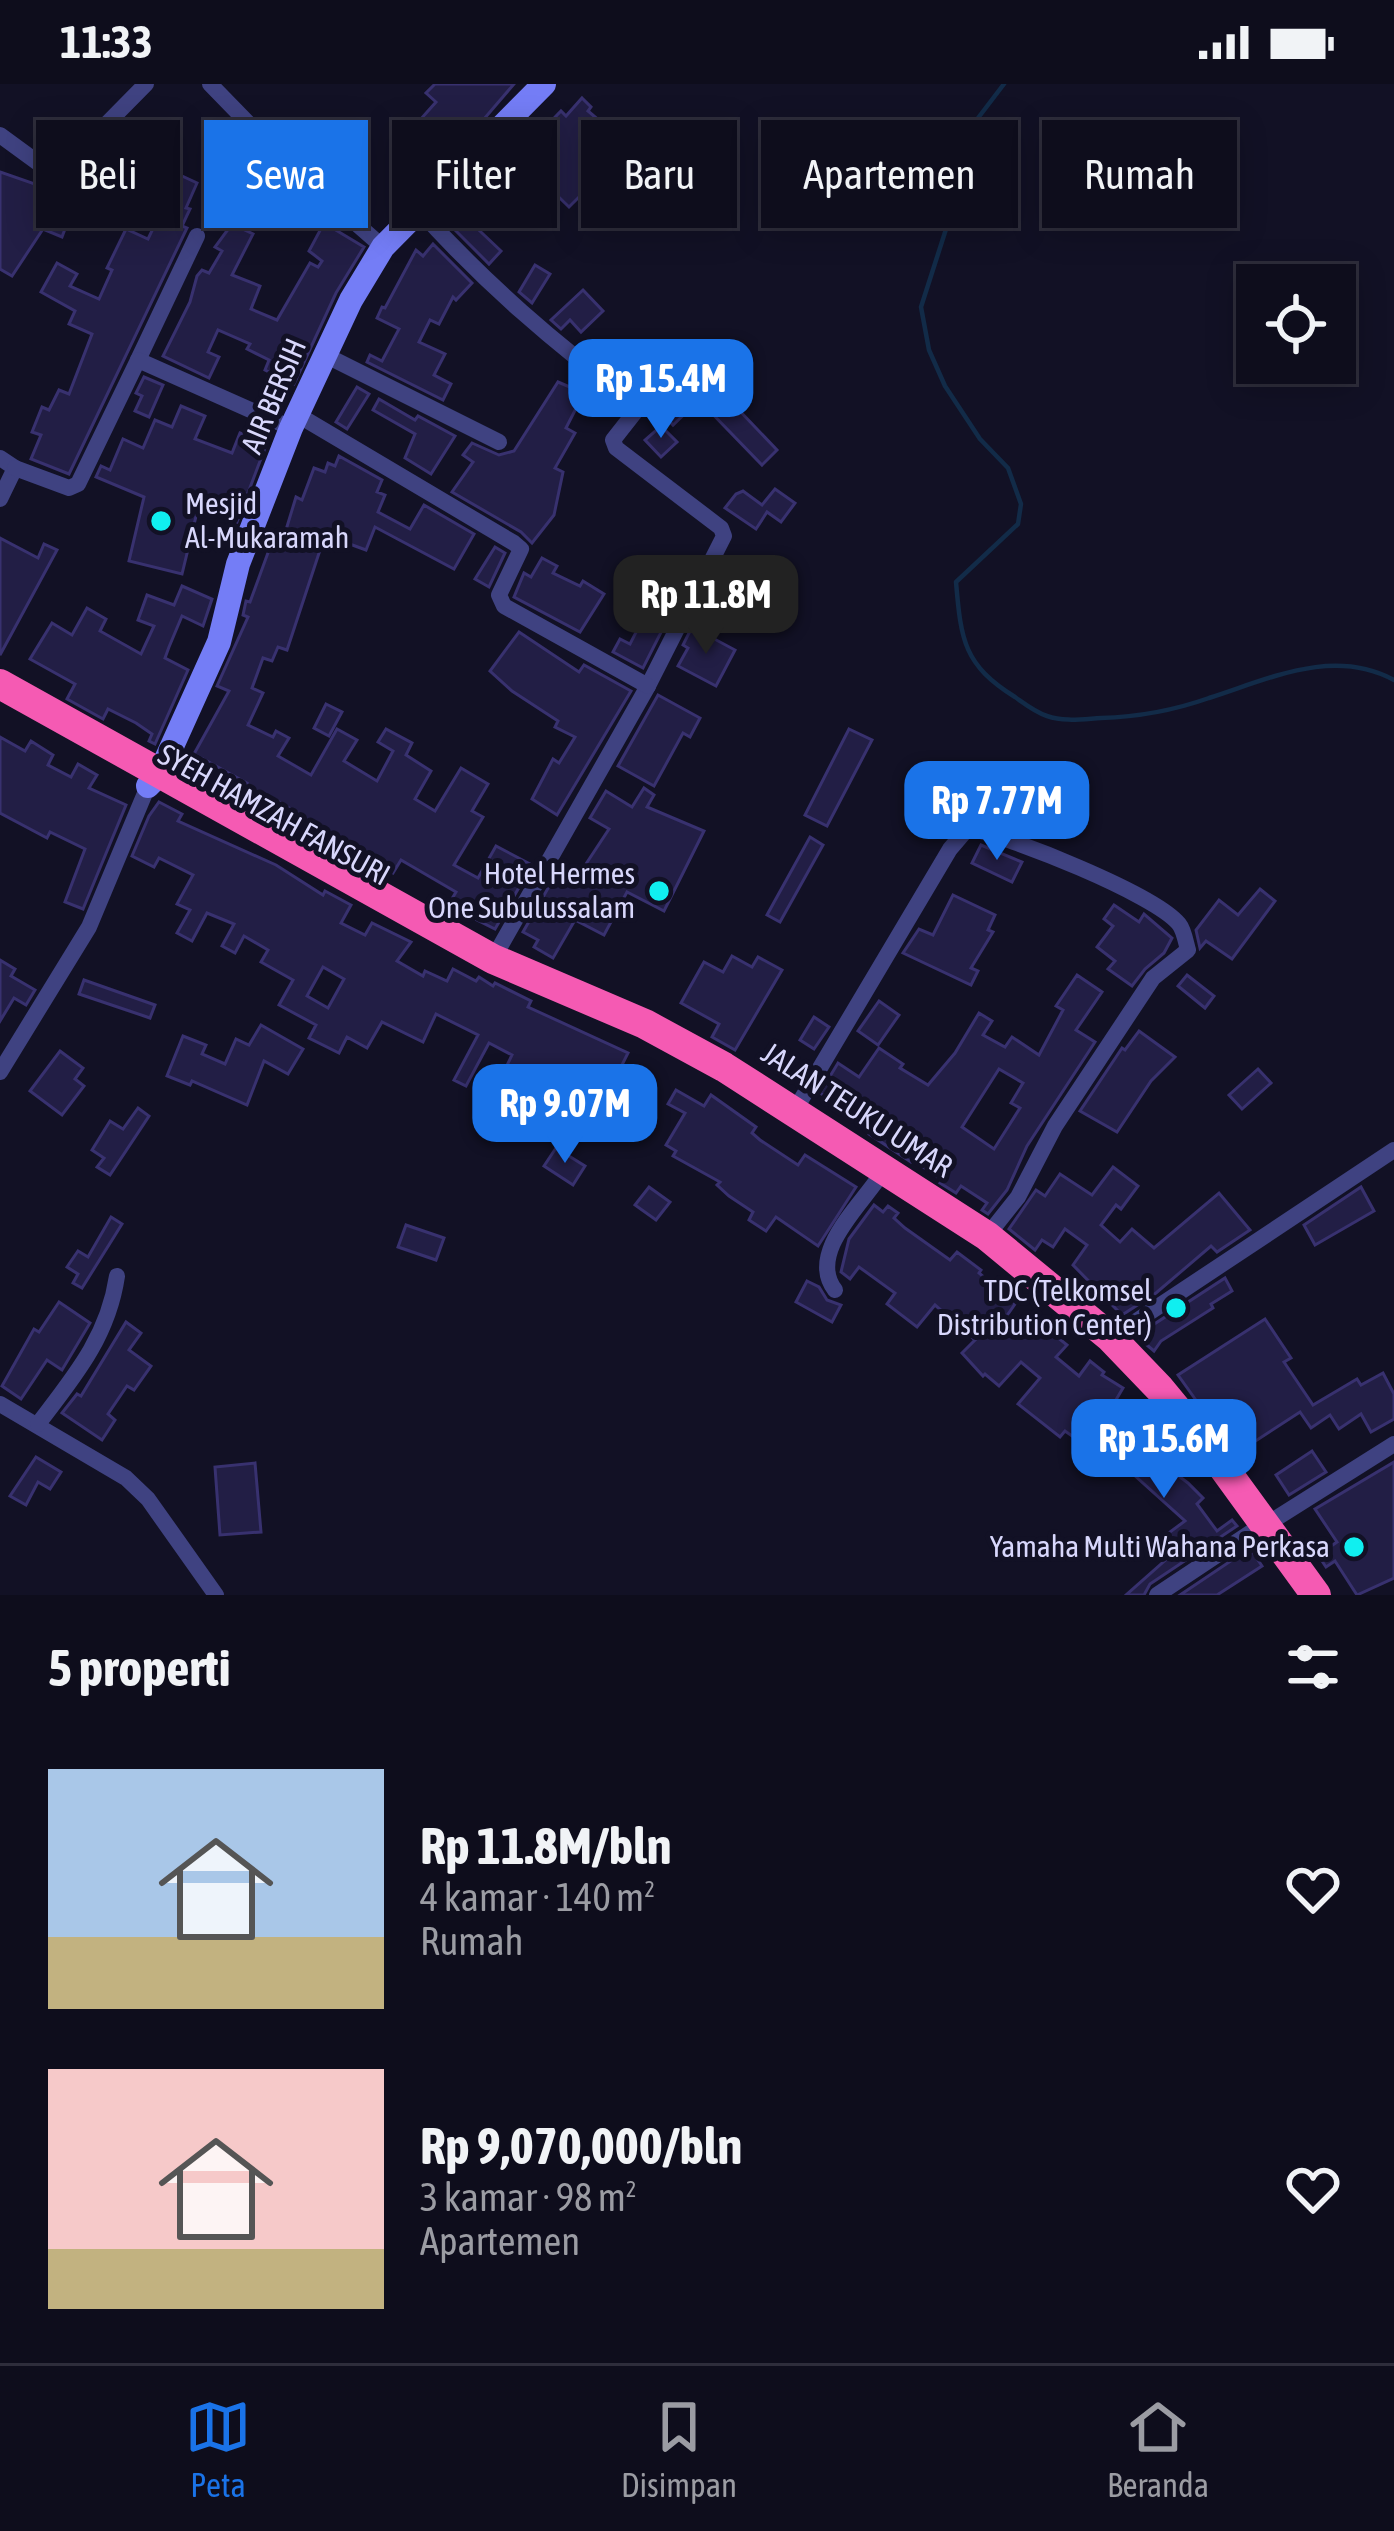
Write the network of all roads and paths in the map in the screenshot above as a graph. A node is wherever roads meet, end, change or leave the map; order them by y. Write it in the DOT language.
graph roads {
  1 [pos="146,84"];
  2 [pos="210,84"];
  3 [pos="544,84"];
  4 [pos="508,120"];
  5 [pos="0,136"];
  6 [pos="400,228"];
  7 [pos="435,228"];
  8 [pos="197,236"];
  9 [pos="383,247"];
  10 [pos="323,354"];
  11 [pos="138,360"];
  12 [pos="294,422"];
  13 [pos="499,442"];
  14 [pos="7,463"];
  15 [pos="0,499"];
  16 [pos="0,684"];
  17 [pos="648,686"];
  18 [pos="0,703"];
  19 [pos="154,781"];
  20 [pos="493,959"];
  21 [pos="0,1072"];
  22 [pos="795,1110"];
  23 [pos="1394,1150"];
  24 [pos="877,1180"];
  25 [pos="987,1236"];
  26 [pos="117,1276"];
  27 [pos="835,1290"];
  28 [pos="1112,1338"];
  29 [pos="0,1404"];
  30 [pos="38,1424"];
  31 [pos="1394,1444"];
  32 [pos="1258,1528"];
  33 [pos="216,1595"];
  34 [pos="1157,1595"];
  35 [pos="1299,1595"];
  36 [pos="1316,1595"];
  1 -- 5 [label="street"];
  2 -- 9 [label="street"];
  3 -- 4 [label="street, AIR BERSIH"];
  6 -- 9 [label="street, AIR BERSIH"];
  7 -- 17 [label="street"];
  8 -- 11 [label="street"];
  9 -- 10 [label="street, AIR BERSIH"];
  10 -- 12 [label="street, AIR BERSIH"];
  10 -- 13 [label="street"];
  11 -- 12 [label="street"];
  11 -- 14 [label="street"];
  12 -- 17 [label="street"];
  12 -- 19 [label="street, AIR BERSIH"];
  14 -- 15 [label="street"];
  16 -- 19 [label="highway, JALAN TEUKU UMAR"];
  17 -- 20 [label="street"];
  18 -- 19 [label="highway, SYEH HAMZAH FANSURI"];
  19 -- 20 [label="highway, JALAN TEUKU UMAR"];
  19 -- 21 [label="street"];
  19 -- 24 [label="highway, SYEH HAMZAH FANSURI"];
  20 -- 22 [label="highway, JALAN TEUKU UMAR"];
  22 -- 25 [label="highway, JALAN TEUKU UMAR"];
  22 -- 25 [label="street"];
  23 -- 28 [label="street"];
  24 -- 27 [label="street"];
  24 -- 32 [label="highway, SYEH HAMZAH FANSURI"];
  25 -- 28 [label="highway, JALAN TEUKU UMAR"];
  26 -- 30 [label="street"];
  28 -- 32 [label="highway, JALAN TEUKU UMAR"];
  29 -- 30 [label="street"];
  30 -- 33 [label="street"];
  31 -- 32 [label="street"];
  32 -- 34 [label="street"];
  32 -- 35 [label="highway, SYEH HAMZAH FANSURI"];
  32 -- 36 [label="highway, JALAN TEUKU UMAR"];
}
